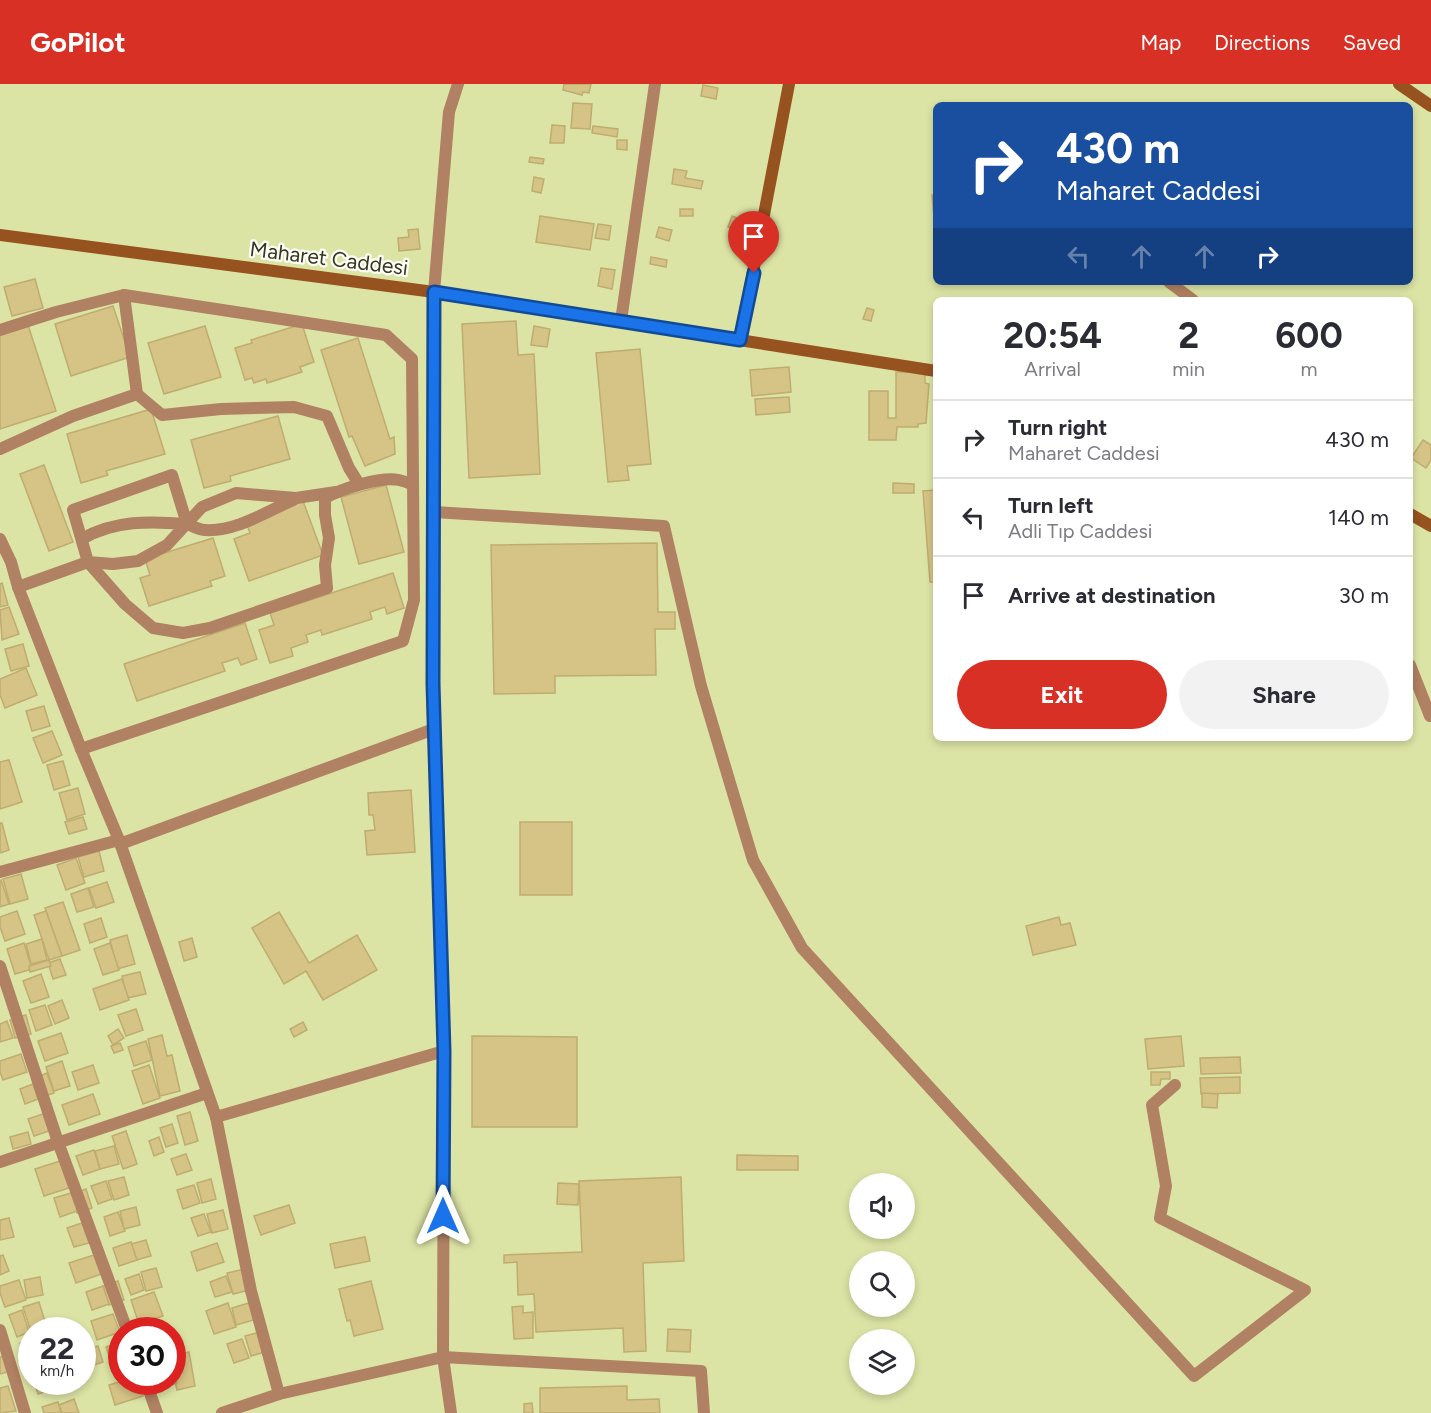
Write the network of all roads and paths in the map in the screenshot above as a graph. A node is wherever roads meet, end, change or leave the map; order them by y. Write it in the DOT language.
graph roads {
  1 [pos="458,84"];
  2 [pos="655,84"];
  3 [pos="789,84"];
  4 [pos="1399,84"];
  5 [pos="1431,106"];
  6 [pos="0,235"];
  7 [pos="1173,285"];
  8 [pos="434,292"];
  9 [pos="124,295"];
  10 [pos="1189,297"];
  11 [pos="621,321"];
  12 [pos="0,330"];
  13 [pos="740,340"];
  14 [pos="933,371"];
  15 [pos="137,394"];
  16 [pos="0,449"];
  17 [pos="359,484"];
  18 [pos="413,485"];
  19 [pos="336,492"];
  20 [pos="296,498"];
  21 [pos="434,512"];
  22 [pos="1413,516"];
  23 [pos="187,524"];
  24 [pos="1431,526"];
  25 [pos="0,539"];
  26 [pos="82,540"];
  27 [pos="88,562"];
  28 [pos="5,564"];
  29 [pos="18,587"];
  30 [pos="1413,673"];
  31 [pos="1430,716"];
  32 [pos="434,729"];
  33 [pos="81,749"];
  34 [pos="119,842"];
  35 [pos="0,872"];
  36 [pos="0,966"];
  37 [pos="444,1051"];
  38 [pos="1175,1085"];
  39 [pos="207,1092"];
  40 [pos="216,1117"];
  41 [pos="58,1142"];
  42 [pos="0,1162"];
  43 [pos="122,1317"];
  44 [pos="0,1330"];
  45 [pos="443,1358"];
  46 [pos="279,1394"];
  47 [pos="151,1395"];
  48 [pos="25,1413"];
  49 [pos="157,1413"];
  50 [pos="222,1413"];
  51 [pos="451,1413"];
  52 [pos="704,1413"];
  1 -- 8 [label="street"];
  2 -- 11 [label="street"];
  3 -- 13 [label="street"];
  4 -- 5 [label="street"];
  6 -- 8 [label="street, Maharet Caddesi"];
  7 -- 10 [label="street"];
  8 -- 11 [label="street, Maharet Caddesi"];
  8 -- 21 [label="street"];
  9 -- 12 [label="street"];
  9 -- 15 [label="street"];
  9 -- 18 [label="street"];
  11 -- 13 [label="street, Maharet Caddesi"];
  13 -- 14 [label="street, Maharet Caddesi"];
  15 -- 16 [label="street"];
  15 -- 17 [label="street"];
  17 -- 18 [label="street"];
  17 -- 19 [label="street"];
  18 -- 33 [label="street"];
  19 -- 20 [label="street"];
  19 -- 27 [label="street"];
  20 -- 23 [label="street"];
  20 -- 23 [label="street"];
  21 -- 32 [label="street"];
  21 -- 38 [label="street"];
  22 -- 24 [label="street"];
  23 -- 26 [label="street"];
  23 -- 26 [label="street"];
  23 -- 27 [label="street"];
  25 -- 28 [label="street"];
  26 -- 27 [label="street"];
  27 -- 29 [label="street"];
  28 -- 29 [label="street"];
  29 -- 33 [label="street"];
  30 -- 31 [label="street"];
  32 -- 34 [label="street"];
  32 -- 37 [label="street"];
  33 -- 34 [label="street"];
  34 -- 35 [label="street"];
  34 -- 39 [label="street"];
  36 -- 41 [label="street"];
  37 -- 40 [label="street"];
  37 -- 45 [label="street"];
  39 -- 40 [label="street"];
  39 -- 41 [label="street"];
  40 -- 46 [label="street"];
  41 -- 42 [label="street"];
  41 -- 43 [label="street"];
  44 -- 48 [label="street"];
  45 -- 46 [label="street"];
  45 -- 51 [label="street"];
  45 -- 52 [label="street"];
  46 -- 50 [label="street"];
  47 -- 49 [label="street"];
}
